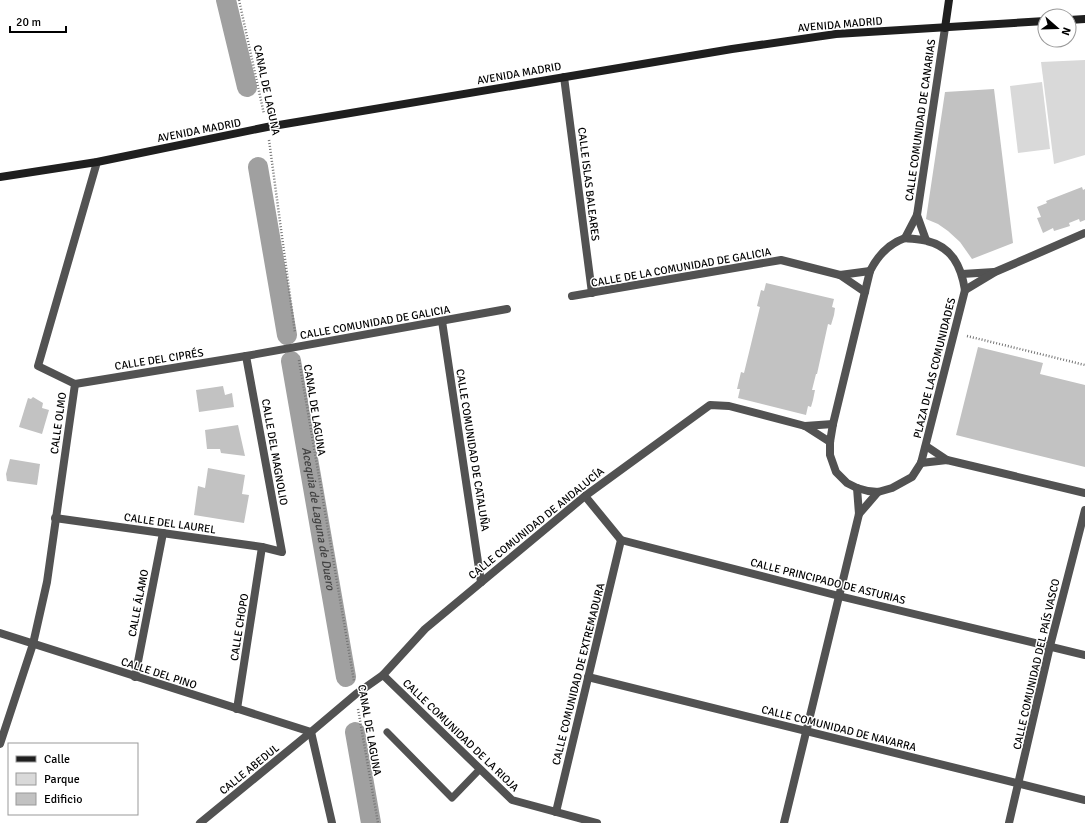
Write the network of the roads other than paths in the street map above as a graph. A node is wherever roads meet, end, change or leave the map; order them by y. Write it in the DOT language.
graph roads {
  1 [pos="949,0"];
  2 [pos="1037,22"];
  3 [pos="945,28"];
  4 [pos="564,77"];
  5 [pos="97,162"];
  6 [pos="0,177"];
  7 [pos="917,215"];
  8 [pos="1085,233"];
  9 [pos="905,238"];
  10 [pos="926,240"];
  11 [pos="870,271"];
  12 [pos="995,272"];
  13 [pos="962,274"];
  14 [pos="840,275"];
  15 [pos="965,290"];
  16 [pos="864,292"];
  17 [pos="592,293"];
  18 [pos="572,296"];
  19 [pos="507,309"];
  20 [pos="442,321"];
  21 [pos="246,356"];
  22 [pos="74,384"];
  23 [pos="832,424"];
  24 [pos="805,426"];
  25 [pos="830,442"];
  26 [pos="926,446"];
  27 [pos="947,460"];
  28 [pos="921,463"];
  29 [pos="857,488"];
  30 [pos="878,492"];
  31 [pos="1085,492"];
  32 [pos="584,496"];
  33 [pos="1085,510"];
  34 [pos="859,514"];
  35 [pos="55,518"];
  36 [pos="163,533"];
  37 [pos="621,540"];
  38 [pos="262,548"];
  39 [pos="282,552"];
  40 [pos="482,582"];
  41 [pos="839,596"];
  42 [pos="0,633"];
  43 [pos="33,644"];
  44 [pos="1050,646"];
  45 [pos="1085,655"];
  46 [pos="383,675"];
  47 [pos="135,677"];
  48 [pos="588,677"];
  49 [pos="237,709"];
  50 [pos="312,732"];
  51 [pos="387,732"];
  52 [pos="806,732"];
  53 [pos="0,744"];
  54 [pos="480,769"];
  55 [pos="1019,784"];
  56 [pos="1085,800"];
  57 [pos="556,812"];
  58 [pos="200,823"];
  59 [pos="332,823"];
  60 [pos="597,823"];
  61 [pos="784,823"];
  62 [pos="1009,823"];
  1 -- 3 [label="main road"];
  2 -- 3 [label="main road, AVENIDA MADRID"];
  3 -- 4 [label="main road, AVENIDA MADRID"];
  3 -- 7 [label="street, CALLE COMUNIDAD DE CANARIAS"];
  4 -- 5 [label="main road, AVENIDA MADRID"];
  4 -- 17 [label="street, CALLE ISLAS BALEARES"];
  5 -- 6 [label="main road, AVENIDA MADRID"];
  5 -- 22 [label="street, CALLE OLMO"];
  7 -- 9 [label="street, CALLE COMUNIDAD DE CANARIAS"];
  7 -- 10 [label="street, CALLE COMUNIDAD DE CANARIAS"];
  8 -- 12 [label="street"];
  9 -- 10 [label="street, PLAZA DE LAS COMUNIDADES"];
  9 -- 11 [label="street"];
  10 -- 13 [label="street, PLAZA DE LAS COMUNIDADES"];
  11 -- 14 [label="street, CALLE DE LA COMUNIDAD DE GALICIA"];
  11 -- 16 [label="street"];
  12 -- 13 [label="street"];
  12 -- 15 [label="street"];
  13 -- 15 [label="street, PLAZA DE LAS COMUNIDADES"];
  14 -- 16 [label="street, CALLE DE LA COMUNIDAD DE GALICIA"];
  14 -- 17 [label="street, CALLE DE LA COMUNIDAD DE GALICIA"];
  15 -- 26 [label="street, PLAZA DE LAS COMUNIDADES"];
  16 -- 23 [label="street"];
  17 -- 18 [label="street, CALLE DE LA COMUNIDAD DE GALICIA"];
  19 -- 20 [label="street, CALLE COMUNIDAD DE GALICIA"];
  20 -- 21 [label="street, CALLE COMUNIDAD DE GALICIA"];
  20 -- 40 [label="street, CALLE COMUNIDAD DE CATALUÑA"];
  21 -- 22 [label="street, CALLE DEL CIPRÉS"];
  21 -- 39 [label="street, CALLE DEL MAGNOLIO"];
  22 -- 35 [label="street, CALLE OLMO"];
  23 -- 24 [label="street, CALLE COMUNIDAD DE ANDALUCÍA"];
  23 -- 25 [label="street"];
  24 -- 25 [label="street, CALLE COMUNIDAD DE ANDALUCÍA"];
  24 -- 32 [label="street, CALLE COMUNIDAD DE ANDALUCÍA"];
  25 -- 29 [label="street"];
  26 -- 27 [label="street"];
  26 -- 28 [label="street, PLAZA DE LAS COMUNIDADES"];
  27 -- 28 [label="street"];
  27 -- 31 [label="street"];
  28 -- 30 [label="street, PLAZA DE LAS COMUNIDADES"];
  29 -- 30 [label="street"];
  29 -- 34 [label="street"];
  30 -- 34 [label="street"];
  32 -- 37 [label="street"];
  32 -- 40 [label="street, CALLE COMUNIDAD DE ANDALUCÍA"];
  33 -- 44 [label="street, CALLE COMUNIDAD DEL PAÍS VASCO"];
  34 -- 41 [label="street"];
  35 -- 36 [label="street, CALLE DEL LAUREL"];
  35 -- 43 [label="street, CALLE OLMO"];
  36 -- 38 [label="street, CALLE DEL LAUREL"];
  36 -- 47 [label="street, CALLE ÁLAMO"];
  37 -- 41 [label="street, CALLE PRINCIPADO DE ASTURIAS"];
  37 -- 48 [label="street, CALLE COMUNIDAD DE EXTREMADURA"];
  38 -- 39 [label="street, CALLE DEL LAUREL"];
  38 -- 49 [label="street, CALLE CHOPO"];
  40 -- 46 [label="street, CALLE COMUNIDAD DE ANDALUCÍA"];
  41 -- 44 [label="street, CALLE PRINCIPADO DE ASTURIAS"];
  41 -- 52 [label="street"];
  42 -- 43 [label="street, CALLE DEL PINO"];
  43 -- 47 [label="street, CALLE DEL PINO"];
  43 -- 53 [label="street, CALLE OLMO"];
  44 -- 45 [label="street, CALLE PRINCIPADO DE ASTURIAS"];
  44 -- 55 [label="street, CALLE COMUNIDAD DEL PAÍS VASCO"];
  46 -- 50 [label="street, CALLE COMUNIDAD DE ANDALUCÍA"];
  46 -- 54 [label="street, CALLE COMUNIDAD DE LA RIOJA"];
  47 -- 49 [label="street, CALLE DEL PINO"];
  48 -- 52 [label="street, CALLE COMUNIDAD DE NAVARRA"];
  48 -- 57 [label="street, CALLE COMUNIDAD DE EXTREMADURA"];
  49 -- 50 [label="street, CALLE DEL PINO"];
  50 -- 58 [label="street, CALLE ABEDUL"];
  50 -- 59 [label="street"];
  51 -- 54 [label="lane"];
  52 -- 55 [label="street, CALLE COMUNIDAD DE NAVARRA"];
  52 -- 61 [label="street"];
  54 -- 57 [label="street, CALLE COMUNIDAD DE LA RIOJA"];
  55 -- 56 [label="street, CALLE COMUNIDAD DE NAVARRA"];
  55 -- 62 [label="street, CALLE COMUNIDAD DEL PAÍS VASCO"];
  57 -- 60 [label="street, CALLE COMUNIDAD DE LA RIOJA"];
}
